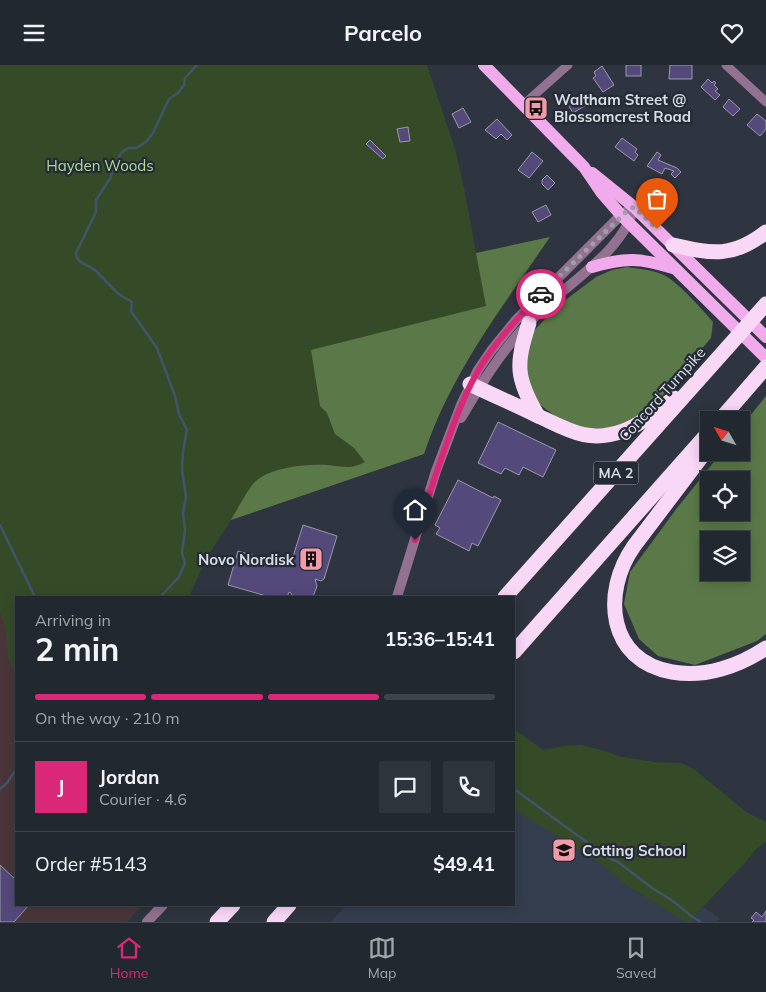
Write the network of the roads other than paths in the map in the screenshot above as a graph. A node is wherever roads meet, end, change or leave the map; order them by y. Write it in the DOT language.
graph roads {
  1 [pos="484,65"];
  2 [pos="568,65"];
  3 [pos="726,65"];
  4 [pos="766,103"];
  5 [pos="523,105"];
  6 [pos="584,167"];
  7 [pos="634,207"];
  8 [pos="624,219"];
  9 [pos="766,232"];
  10 [pos="673,245"];
  11 [pos="592,267"];
  12 [pos="676,269"];
  13 [pos="766,304"];
  14 [pos="529,323"];
  15 [pos="766,337"];
  16 [pos="766,358"];
  17 [pos="762,373"];
  18 [pos="699,379"];
  19 [pos="475,386"];
  20 [pos="739,399"];
  21 [pos="728,411"];
  22 [pos="732,411"];
  23 [pos="538,416"];
  24 [pos="700,442"];
  25 [pos="700,459"];
  26 [pos="397,596"];
  27 [pos="506,596"];
  28 [pos="766,648"];
  29 [pos="515,651"];
  30 [pos="161,906"];
  31 [pos="231,906"];
  32 [pos="288,906"];
  33 [pos="148,922"];
  34 [pos="217,922"];
  35 [pos="274,922"];
  1 -- 5 [label="main road"];
  2 -- 5 [label="street"];
  3 -- 4 [label="street"];
  5 -- 6 [label="main road"];
  6 -- 7 [label="main road"];
  6 -- 8 [label="main road"];
  7 -- 8 [label="street"];
  7 -- 10 [label="main road"];
  8 -- 11 [label="street"];
  8 -- 12 [label="main road"];
  8 -- 19 [label="street"];
  9 -- 10 [label="highway"];
  10 -- 15 [label="main road"];
  11 -- 12 [label="main road"];
  11 -- 14 [label="street"];
  12 -- 16 [label="main road"];
  13 -- 18 [label="highway, Concord Turnpike / MA 2, bridge"];
  14 -- 19 [label="street"];
  14 -- 23 [label="highway"];
  17 -- 20 [label="highway"];
  18 -- 23 [label="highway"];
  18 -- 27 [label="highway, Concord Turnpike / MA 2"];
  19 -- 23 [label="highway"];
  19 -- 26 [label="street"];
  20 -- 21 [label="highway"];
  20 -- 22 [label="highway"];
  24 -- 29 [label="highway, MA 2"];
  25 -- 28 [label="highway"];
  30 -- 33 [label="street"];
  31 -- 34 [label="highway"];
  32 -- 35 [label="highway"];
}
